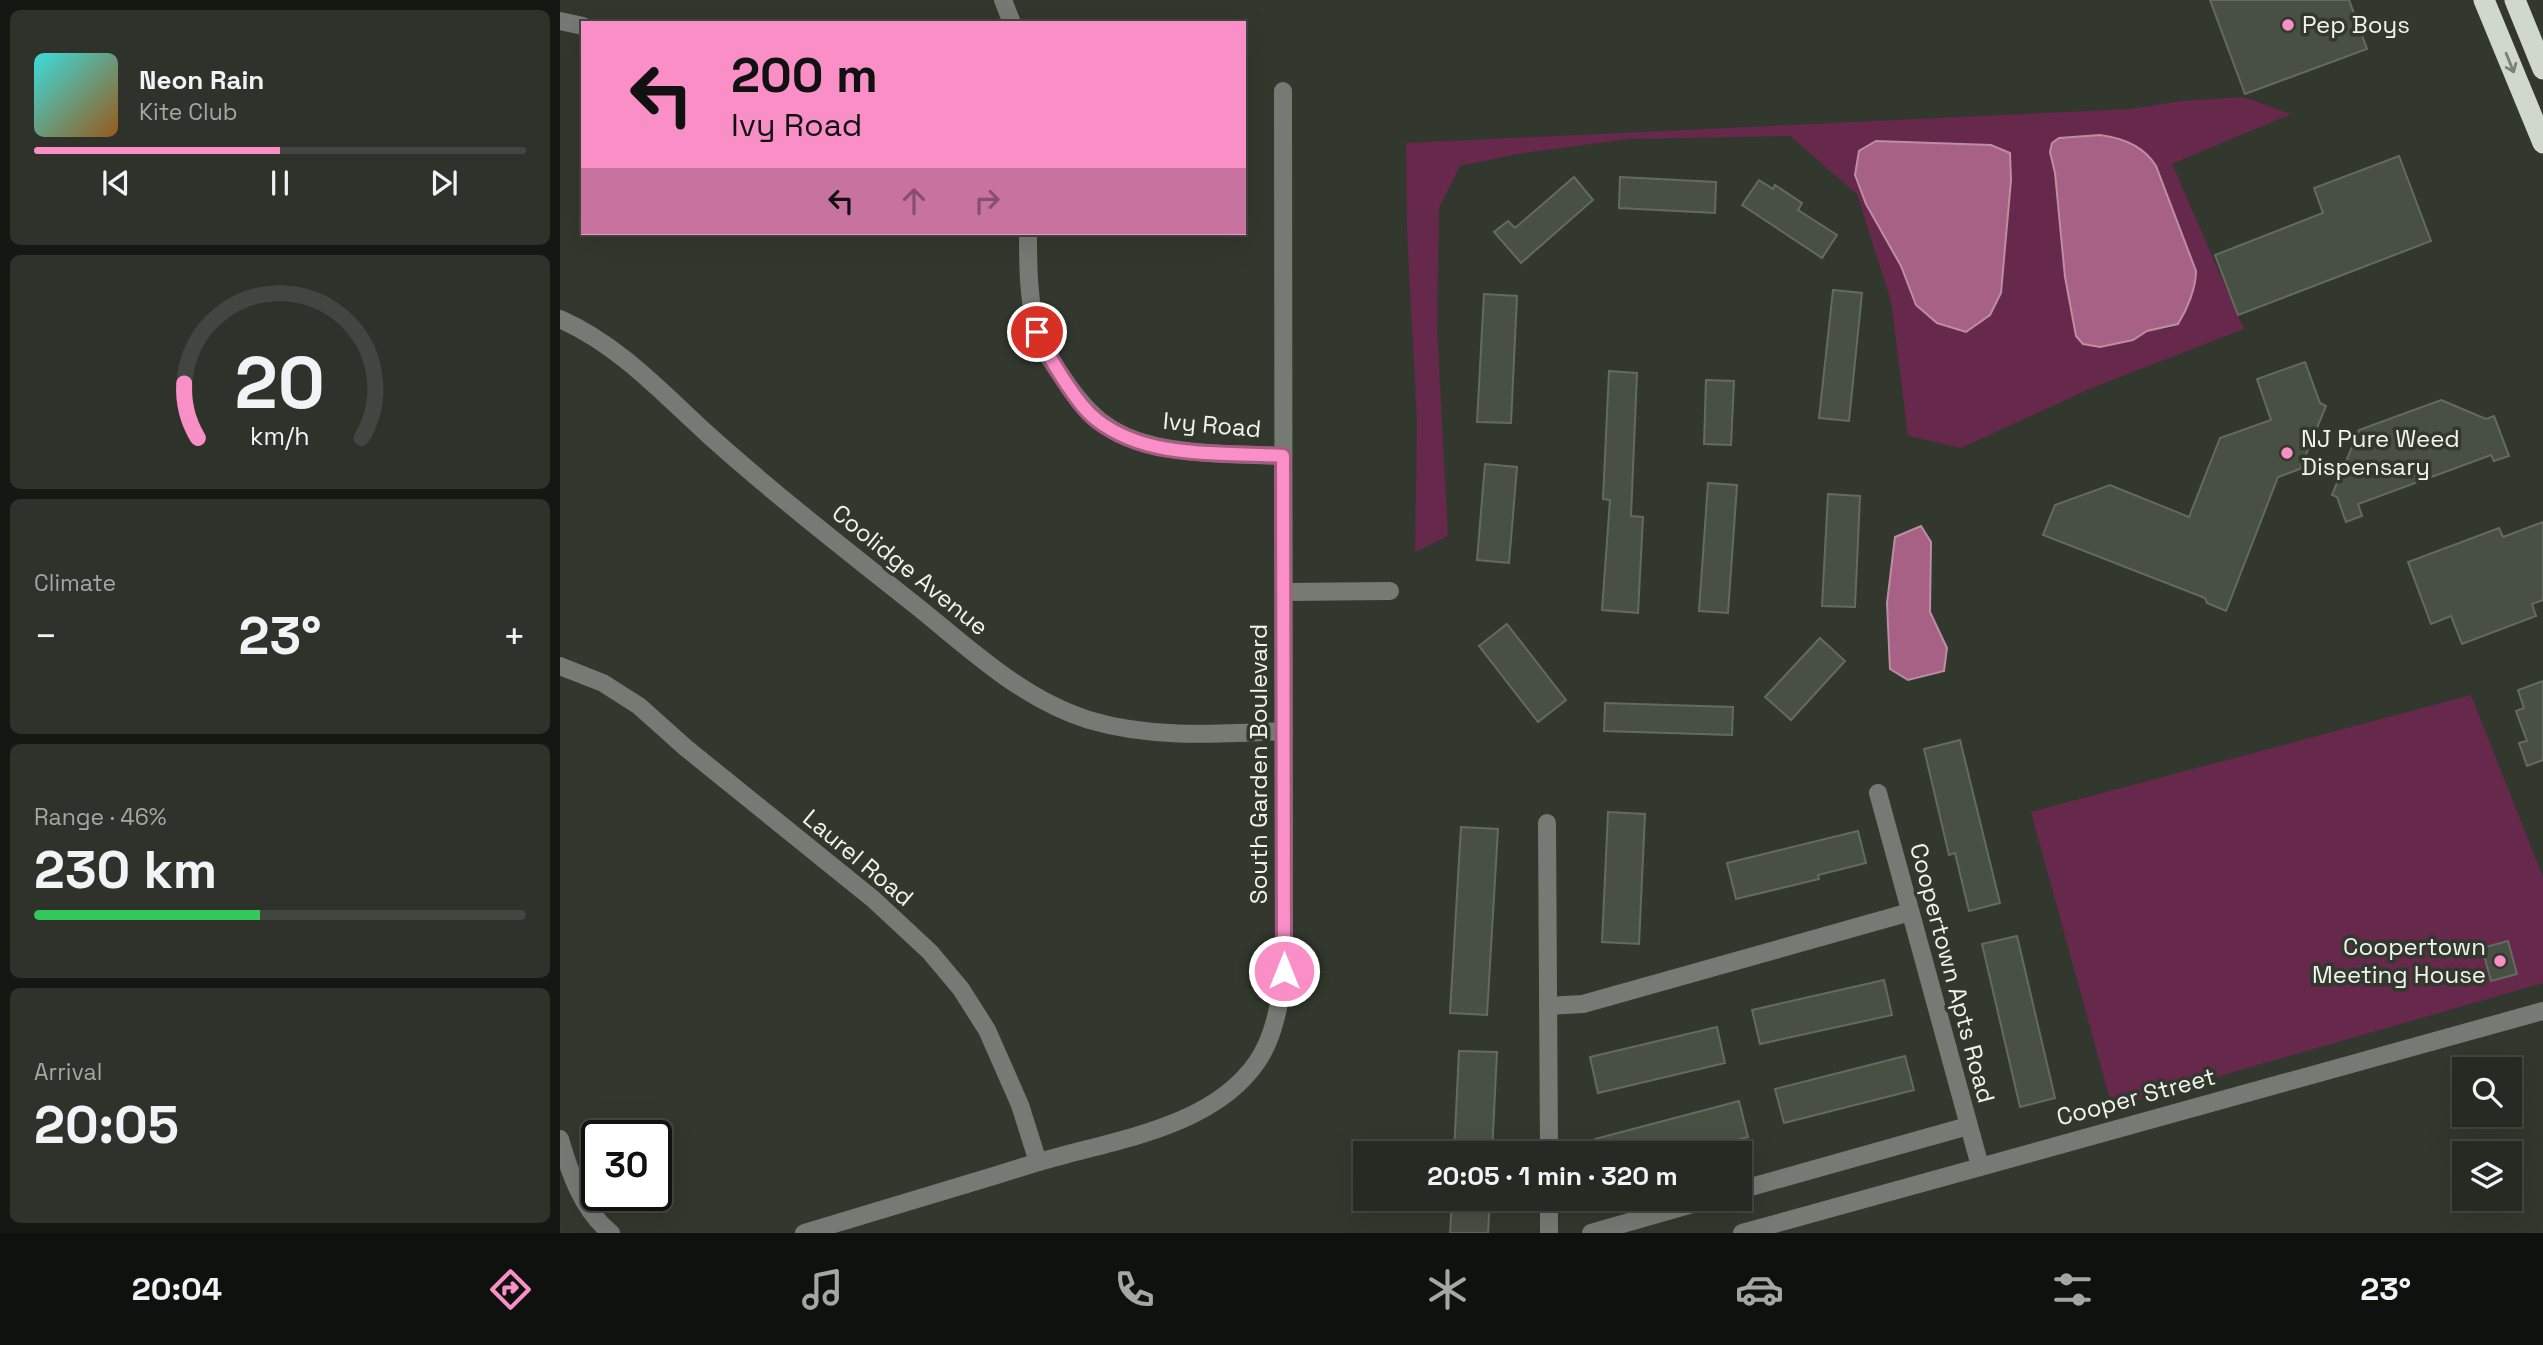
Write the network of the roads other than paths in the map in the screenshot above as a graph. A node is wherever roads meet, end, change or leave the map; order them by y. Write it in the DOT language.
graph roads {
  1 [pos="1003,0"];
  2 [pos="2484,0"];
  3 [pos="2515,0"];
  4 [pos="1011,21"];
  5 [pos="560,22"];
  6 [pos="581,26"];
  7 [pos="2543,69"];
  8 [pos="1283,91"];
  9 [pos="2543,143"];
  10 [pos="1028,235"];
  11 [pos="560,318"];
  12 [pos="1283,456"];
  13 [pos="1390,591"];
  14 [pos="1284,592"];
  15 [pos="560,666"];
  16 [pos="1284,731"];
  17 [pos="1878,793"];
  18 [pos="1547,822"];
  19 [pos="1910,912"];
  20 [pos="1548,1006"];
  21 [pos="2543,1011"];
  22 [pos="1968,1126"];
  23 [pos="560,1139"];
  24 [pos="1549,1141"];
  25 [pos="1038,1163"];
  26 [pos="1980,1166"];
  27 [pos="1752,1187"];
  28 [pos="1549,1211"];
  29 [pos="1668,1211"];
  30 [pos="839,1228"];
  31 [pos="611,1233"];
  32 [pos="804,1233"];
  33 [pos="1549,1233"];
  34 [pos="1591,1233"];
  35 [pos="1742,1233"];
  1 -- 4 [label="street"];
  2 -- 9 [label="highway, one-way"];
  3 -- 7 [label="highway"];
  5 -- 6 [label="street"];
  8 -- 12 [label="street, South Garden Boulevard"];
  10 -- 12 [label="street, Ivy Road"];
  11 -- 16 [label="street, Coolidge Avenue"];
  12 -- 14 [label="street, South Garden Boulevard"];
  13 -- 14 [label="street"];
  14 -- 16 [label="street, South Garden Boulevard"];
  15 -- 25 [label="street, Laurel Road"];
  16 -- 25 [label="street, South Garden Boulevard"];
  17 -- 19 [label="street, Coopertown Apts Road"];
  18 -- 20 [label="street"];
  19 -- 20 [label="street"];
  19 -- 22 [label="street, Coopertown Apts Road"];
  20 -- 24 [label="street"];
  21 -- 26 [label="street, Cooper Street"];
  22 -- 26 [label="street, Coopertown Apts Road"];
  22 -- 27 [label="street"];
  23 -- 31 [label="street"];
  25 -- 30 [label="street, South Garden Boulevard"];
  26 -- 35 [label="street, Cooper Street"];
  28 -- 33 [label="street"];
  29 -- 34 [label="street"];
  30 -- 32 [label="street, South Garden Boulevard"];
}
